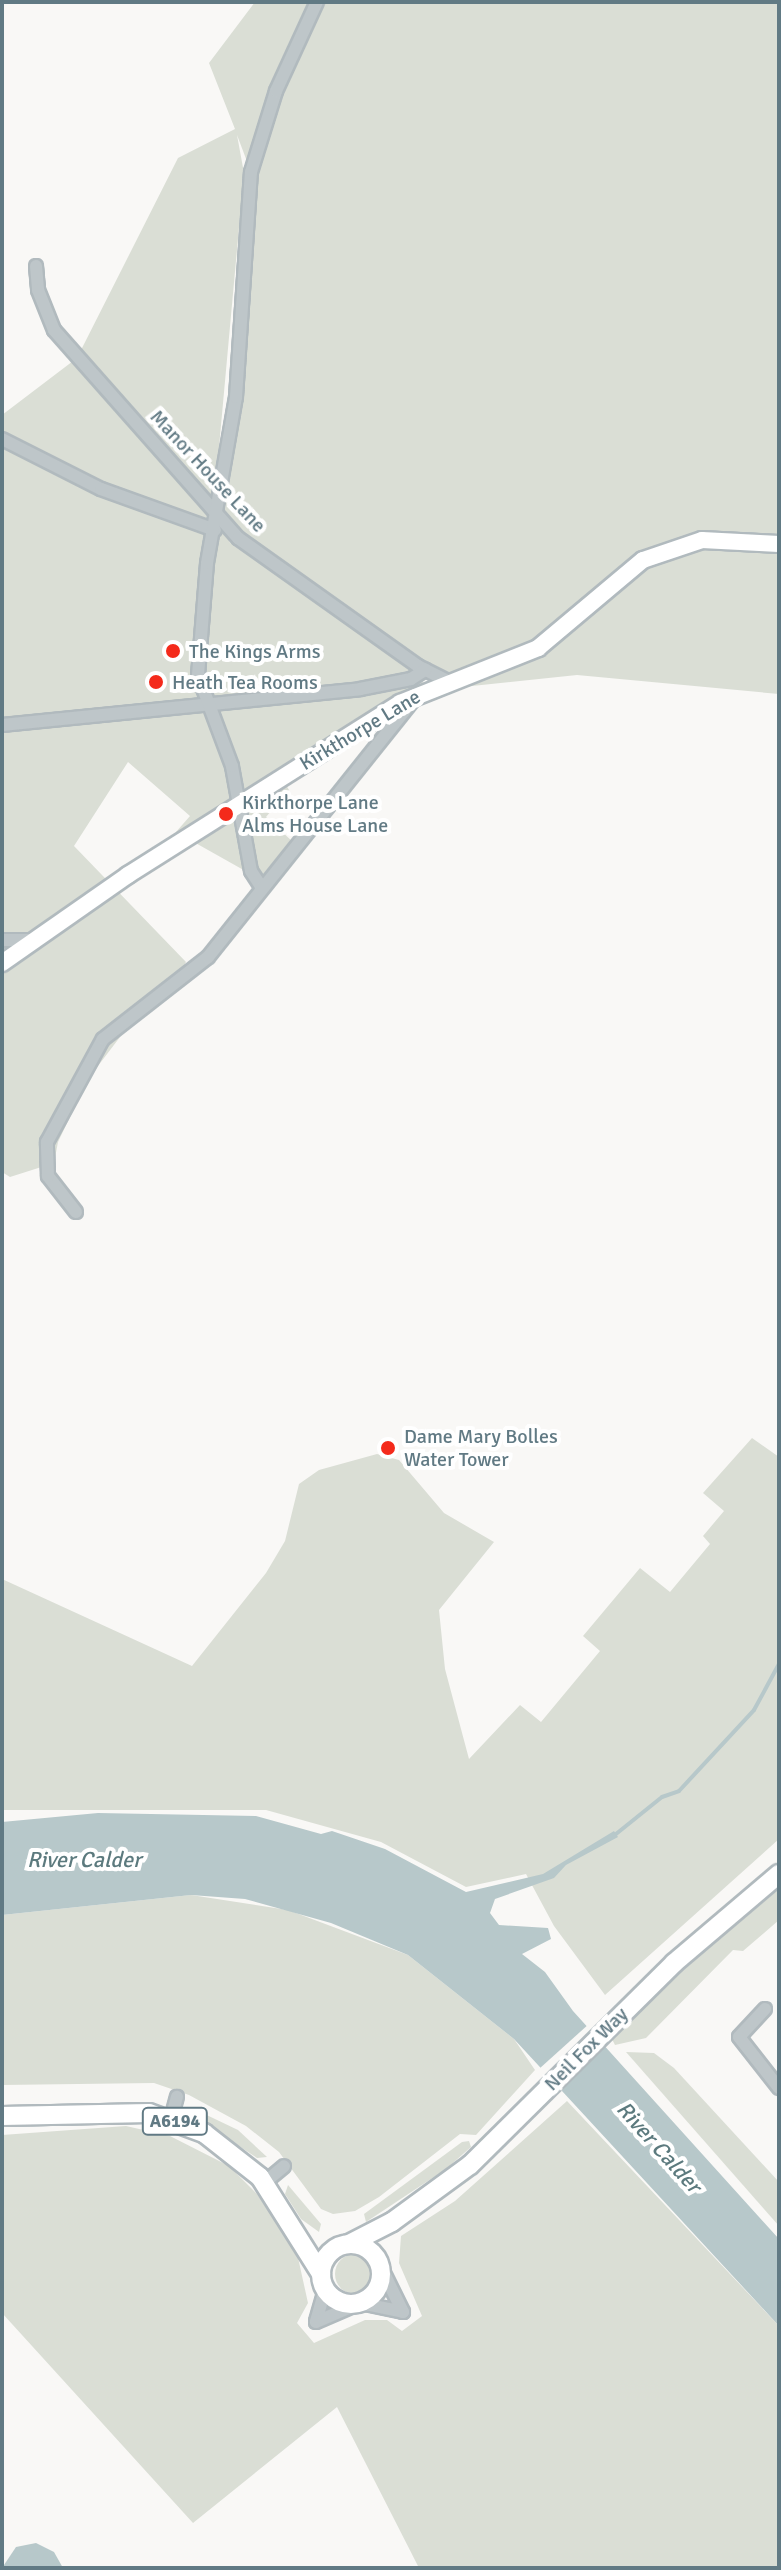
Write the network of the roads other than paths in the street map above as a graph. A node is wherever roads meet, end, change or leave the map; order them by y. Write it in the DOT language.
graph roads {
  1 [pos="317,2"];
  2 [pos="36,266"];
  3 [pos="2,439"];
  4 [pos="218,513"];
  5 [pos="215,530"];
  6 [pos="779,544"];
  7 [pos="425,670"];
  8 [pos="448,681"];
  9 [pos="419,694"];
  10 [pos="206,702"];
  11 [pos="2,725"];
  12 [pos="241,803"];
  13 [pos="262,888"];
  14 [pos="2,940"];
  15 [pos="35,940"];
  16 [pos="2,963"];
  17 [pos="76,1212"];
  18 [pos="779,1874"];
  19 [pos="765,2009"];
  20 [pos="779,2088"];
  21 [pos="177,2097"];
  22 [pos="2,2116"];
  23 [pos="171,2119"];
  24 [pos="284,2166"];
  25 [pos="264,2183"];
  26 [pos="392,2222"];
  27 [pos="298,2237"];
  28 [pos="341,2247"];
  29 [pos="379,2262"];
  30 [pos="323,2282"];
  31 [pos="360,2303"];
  1 -- 4 [label="street"];
  2 -- 4 [label="street, Manor House Lane"];
  3 -- 5 [label="street"];
  4 -- 5 [label="street"];
  4 -- 7 [label="street, Manor House Lane"];
  5 -- 10 [label="street"];
  6 -- 8 [label="street, Kirkthorpe Lane"];
  7 -- 8 [label="street, Manor House Lane"];
  7 -- 10 [label="street"];
  8 -- 9 [label="street, Kirkthorpe Lane"];
  9 -- 12 [label="street, Kirkthorpe Lane"];
  9 -- 13 [label="street"];
  10 -- 11 [label="street"];
  10 -- 12 [label="street"];
  12 -- 13 [label="street"];
  12 -- 15 [label="street, Kirkthorpe Lane"];
  13 -- 17 [label="street"];
  14 -- 15 [label="street"];
  15 -- 16 [label="street, Kirkthorpe Lane"];
  18 -- 26 [label="main road, Neil Fox Way"];
  19 -- 20 [label="street"];
  21 -- 23 [label="street"];
  22 -- 23 [label="main road, A6194"];
  23 -- 25 [label="main road, A6194"];
  24 -- 25 [label="street"];
  25 -- 27 [label="main road, A6194"];
  26 -- 28 [label="main road, Neil Fox Way"];
  26 -- 29 [label="main road"];
  27 -- 28 [label="main road"];
  27 -- 30 [label="main road, A6194"];
  28 -- 29 [label="main road"];
  28 -- 30 [label="main road"];
  29 -- 31 [label="main road"];
  29 -- 31 [label="street"];
  30 -- 31 [label="main road"];
  30 -- 31 [label="street"];
}
